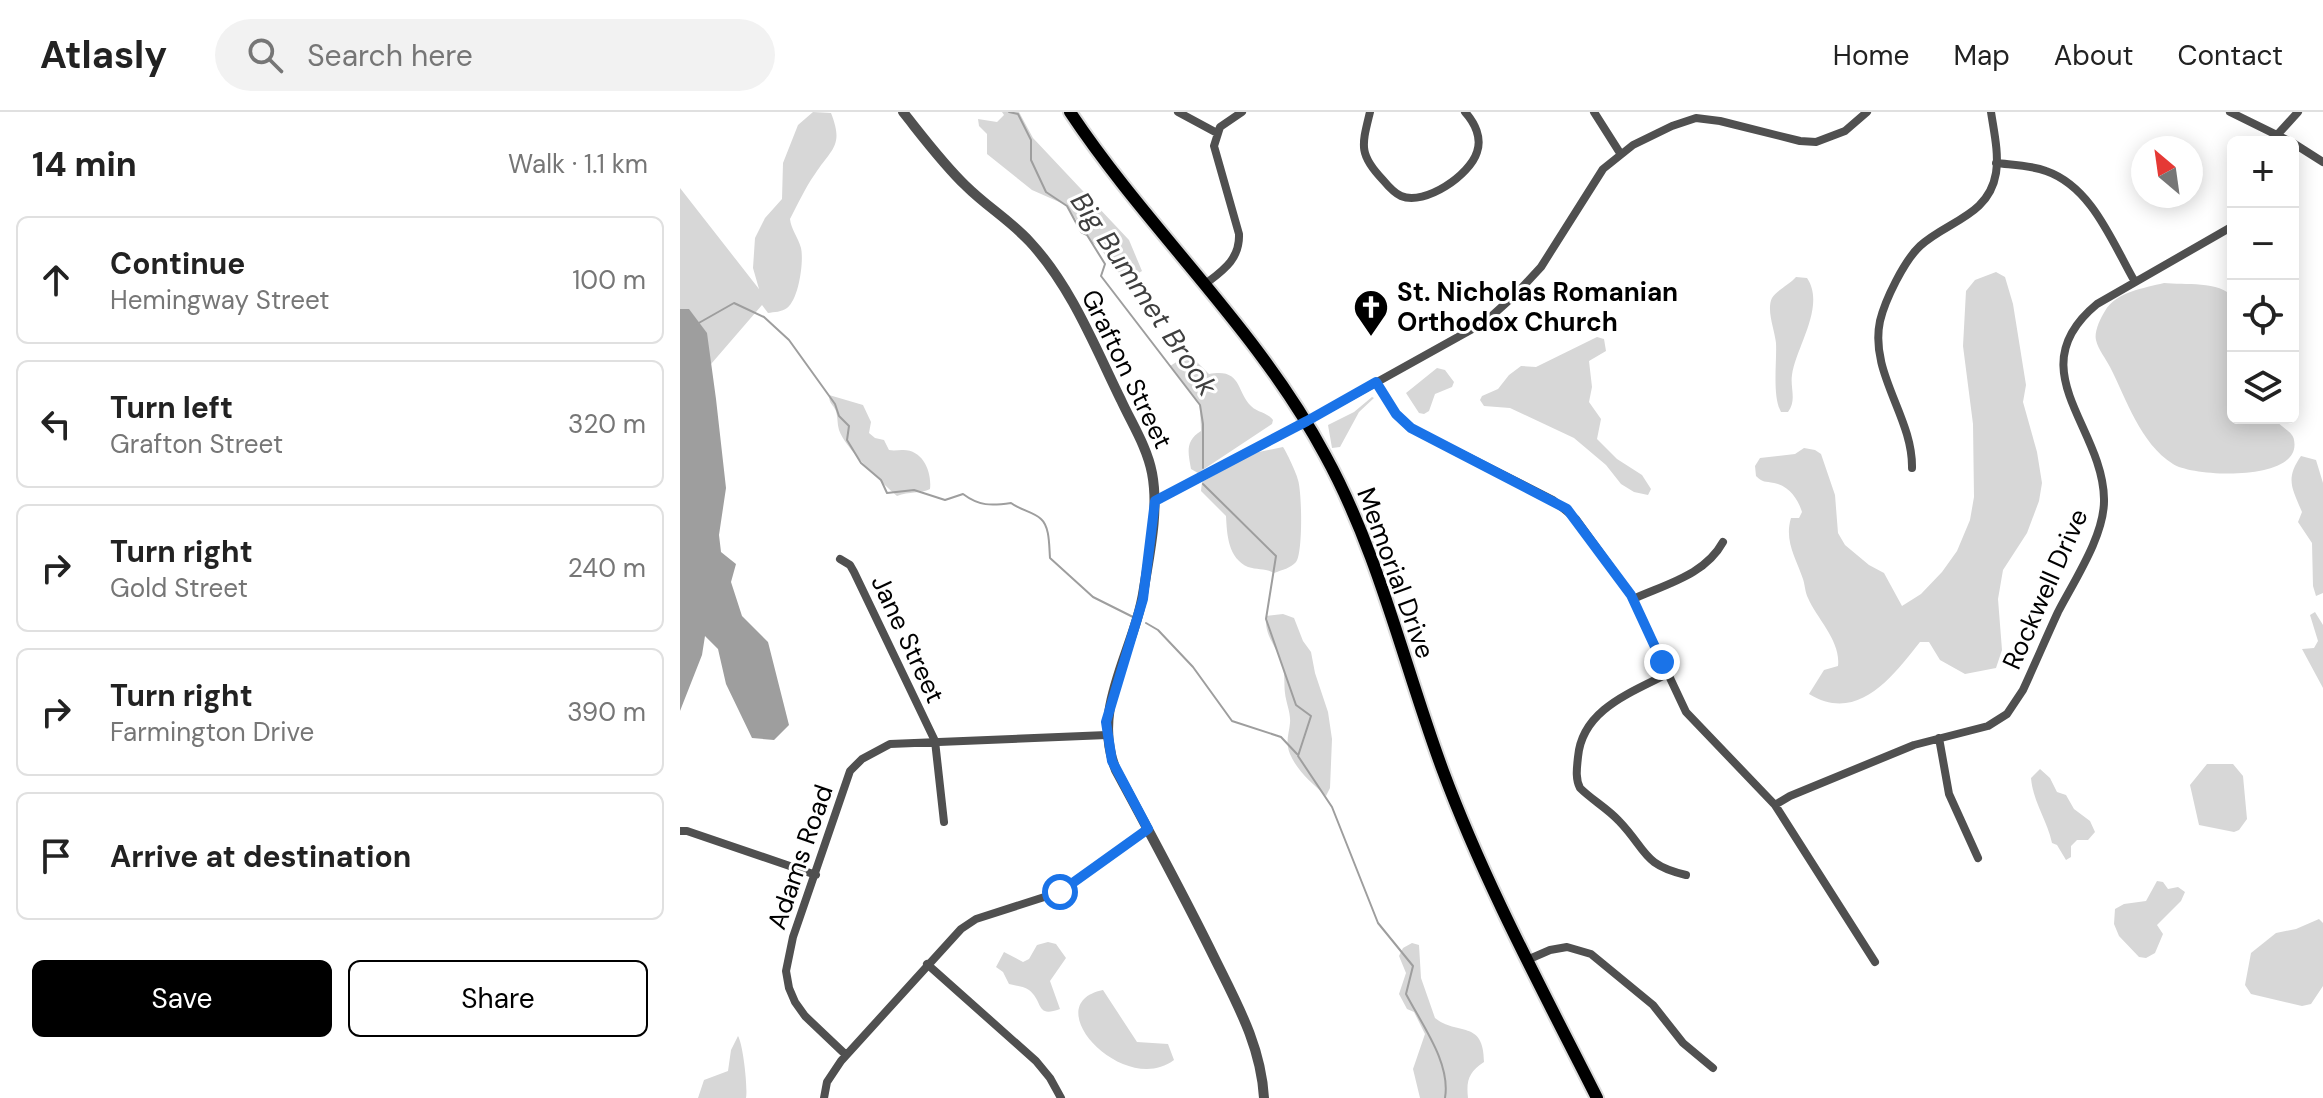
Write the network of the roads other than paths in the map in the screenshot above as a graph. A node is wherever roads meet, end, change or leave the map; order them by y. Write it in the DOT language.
graph roads {
  1 [pos="903,112"];
  2 [pos="1070,112"];
  3 [pos="1178,112"];
  4 [pos="1242,112"];
  5 [pos="1370,112"];
  6 [pos="1465,112"];
  7 [pos="1594,112"];
  8 [pos="1867,112"];
  9 [pos="1991,112"];
  10 [pos="2230,112"];
  11 [pos="2298,112"];
  12 [pos="1217,133"];
  13 [pos="2278,134"];
  14 [pos="2281,136"];
  15 [pos="2299,148"];
  16 [pos="1620,153"];
  17 [pos="2323,162"];
  18 [pos="1996,163"];
  19 [pos="2227,229"];
  20 [pos="2135,282"];
  21 [pos="1204,285"];
  22 [pos="1376,382"];
  23 [pos="1307,421"];
  24 [pos="1912,468"];
  25 [pos="1155,501"];
  26 [pos="1723,542"];
  27 [pos="840,559"];
  28 [pos="1633,599"];
  29 [pos="1667,674"];
  30 [pos="1107,735"];
  31 [pos="1939,738"];
  32 [pos="935,741"];
  33 [pos="1775,805"];
  34 [pos="944,822"];
  35 [pos="1148,829"];
  36 [pos="680,831"];
  37 [pos="1978,858"];
  38 [pos="816,875"];
  39 [pos="1686,875"];
  40 [pos="1527,960"];
  41 [pos="1875,962"];
  42 [pos="927,964"];
  43 [pos="846,1055"];
  44 [pos="1713,1068"];
  45 [pos="824,1098"];
  46 [pos="1061,1098"];
  47 [pos="1264,1098"];
  48 [pos="1597,1098"];
  1 -- 25 [label="street, Grafton Street"];
  2 -- 21 [label="main road, Memorial Drive"];
  3 -- 12 [label="street"];
  4 -- 12 [label="street"];
  5 -- 6 [label="street"];
  7 -- 16 [label="street"];
  8 -- 16 [label="street"];
  9 -- 18 [label="street"];
  10 -- 13 [label="street"];
  11 -- 13 [label="street"];
  12 -- 21 [label="street"];
  13 -- 14 [label="street"];
  15 -- 17 [label="street"];
  16 -- 22 [label="street"];
  18 -- 20 [label="street"];
  18 -- 24 [label="street"];
  19 -- 20 [label="street, Rockwell Drive"];
  20 -- 31 [label="street, Rockwell Drive"];
  21 -- 23 [label="main road, Memorial Drive"];
  22 -- 23 [label="street"];
  22 -- 28 [label="street"];
  23 -- 25 [label="street"];
  23 -- 40 [label="main road, Memorial Drive"];
  25 -- 30 [label="street, Grafton Street"];
  26 -- 28 [label="street"];
  27 -- 32 [label="street, Jane Street"];
  28 -- 29 [label="street"];
  29 -- 33 [label="street"];
  29 -- 39 [label="street"];
  30 -- 32 [label="street, Adams Road"];
  30 -- 35 [label="street, Grafton Street"];
  31 -- 33 [label="street, Rockwell Drive"];
  31 -- 37 [label="street"];
  32 -- 34 [label="street, Jane Street"];
  32 -- 38 [label="street, Adams Road"];
  33 -- 41 [label="street"];
  35 -- 42 [label="street"];
  35 -- 47 [label="street, Grafton Street"];
  36 -- 38 [label="street"];
  38 -- 43 [label="street, Adams Road"];
  40 -- 44 [label="street"];
  40 -- 48 [label="main road, Memorial Drive"];
  42 -- 43 [label="street"];
  42 -- 46 [label="street"];
  43 -- 45 [label="street"];
}
